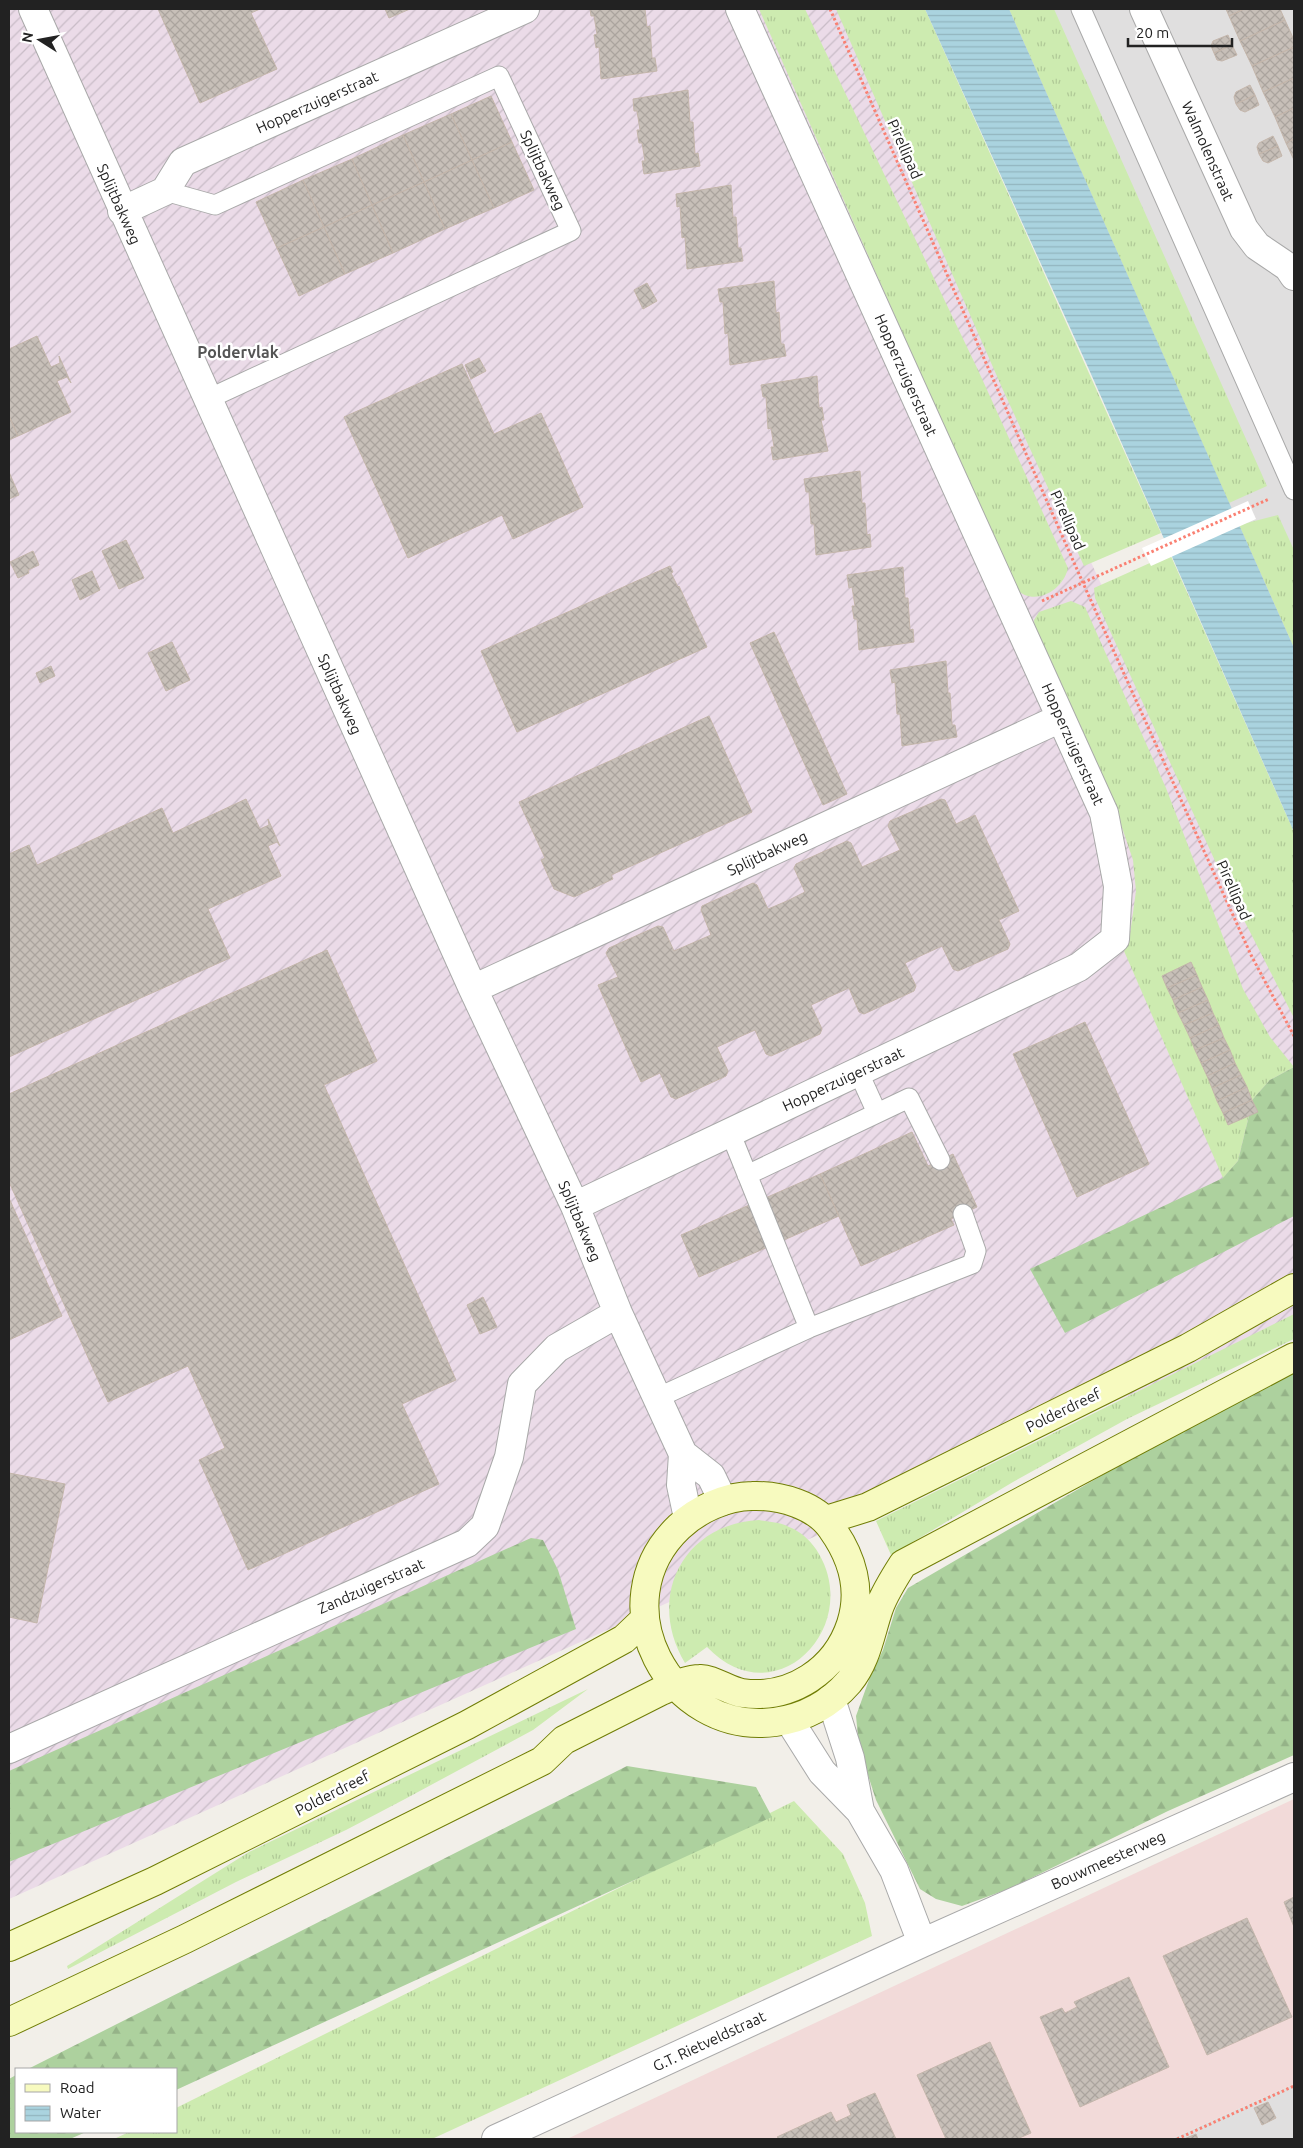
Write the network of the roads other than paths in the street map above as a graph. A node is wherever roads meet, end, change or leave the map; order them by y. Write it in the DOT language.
graph roads {
  1 [pos="32,9"];
  2 [pos="525,9"];
  3 [pos="740,9"];
  4 [pos="1081,9"];
  5 [pos="1144,9"];
  6 [pos="165,191"];
  7 [pos="122,211"];
  8 [pos="1294,276"];
  9 [pos="208,399"];
  10 [pos="1294,490"];
  11 [pos="1061,718"];
  12 [pos="473,989"];
  13 [pos="858,1072"];
  14 [pos="877,1113"];
  15 [pos="730,1132"];
  16 [pos="940,1160"];
  17 [pos="747,1175"];
  18 [pos="575,1206"];
  19 [pos="963,1214"];
  20 [pos="1294,1288"];
  21 [pos="618,1313"];
  22 [pos="809,1328"];
  23 [pos="1294,1357"];
  24 [pos="657,1398"];
  25 [pos="683,1454"];
  26 [pos="723,1501"];
  27 [pos="688,1518"];
  28 [pos="826,1520"];
  29 [pos="645,1619"];
  30 [pos="821,1671"];
  31 [pos="682,1691"];
  32 [pos="831,1699"];
  33 [pos="789,1720"];
  34 [pos="9,1749"];
  35 [pos="1294,1777"];
  36 [pos="860,1811"];
  37 [pos="922,1942"];
  38 [pos="9,1947"];
  39 [pos="9,2022"];
  40 [pos="496,2139"];
  1 -- 7 [label="street, Splijtbakweg"];
  2 -- 6 [label="street, Hopperzuigerstraat"];
  3 -- 11 [label="street, Hopperzuigerstraat"];
  4 -- 10 [label="lane"];
  5 -- 8 [label="street, Walmolenstraat"];
  6 -- 7 [label="street"];
  6 -- 9 [label="lane, Splijtbakweg"];
  7 -- 9 [label="street, Splijtbakweg"];
  9 -- 12 [label="street, Splijtbakweg"];
  11 -- 12 [label="street, Splijtbakweg"];
  11 -- 13 [label="street, Hopperzuigerstraat"];
  12 -- 18 [label="street, Splijtbakweg"];
  13 -- 14 [label="lane"];
  13 -- 15 [label="street, Hopperzuigerstraat"];
  14 -- 16 [label="lane"];
  14 -- 17 [label="lane"];
  15 -- 17 [label="lane"];
  15 -- 18 [label="street, Hopperzuigerstraat"];
  17 -- 22 [label="lane"];
  18 -- 21 [label="street, Splijtbakweg"];
  19 -- 22 [label="lane"];
  20 -- 28 [label="main road, Polderdreef"];
  21 -- 24 [label="street, Splijtbakweg"];
  21 -- 34 [label="street, Zandzuigerstraat"];
  22 -- 24 [label="lane"];
  23 -- 32 [label="main road"];
  24 -- 25 [label="street, Splijtbakweg"];
  25 -- 26 [label="street, Splijtbakweg"];
  25 -- 27 [label="street, Splijtbakweg"];
  26 -- 27 [label="main road"];
  26 -- 28 [label="main road"];
  27 -- 29 [label="main road"];
  28 -- 30 [label="main road"];
  29 -- 31 [label="main road"];
  29 -- 38 [label="main road, Polderdreef"];
  30 -- 31 [label="main road"];
  30 -- 32 [label="main road"];
  31 -- 33 [label="main road"];
  31 -- 39 [label="main road"];
  32 -- 33 [label="main road"];
  32 -- 36 [label="street"];
  33 -- 36 [label="street"];
  35 -- 37 [label="street, Bouwmeesterweg"];
  36 -- 37 [label="street"];
  37 -- 40 [label="street, G.T. Rietveldstraat"];
}
